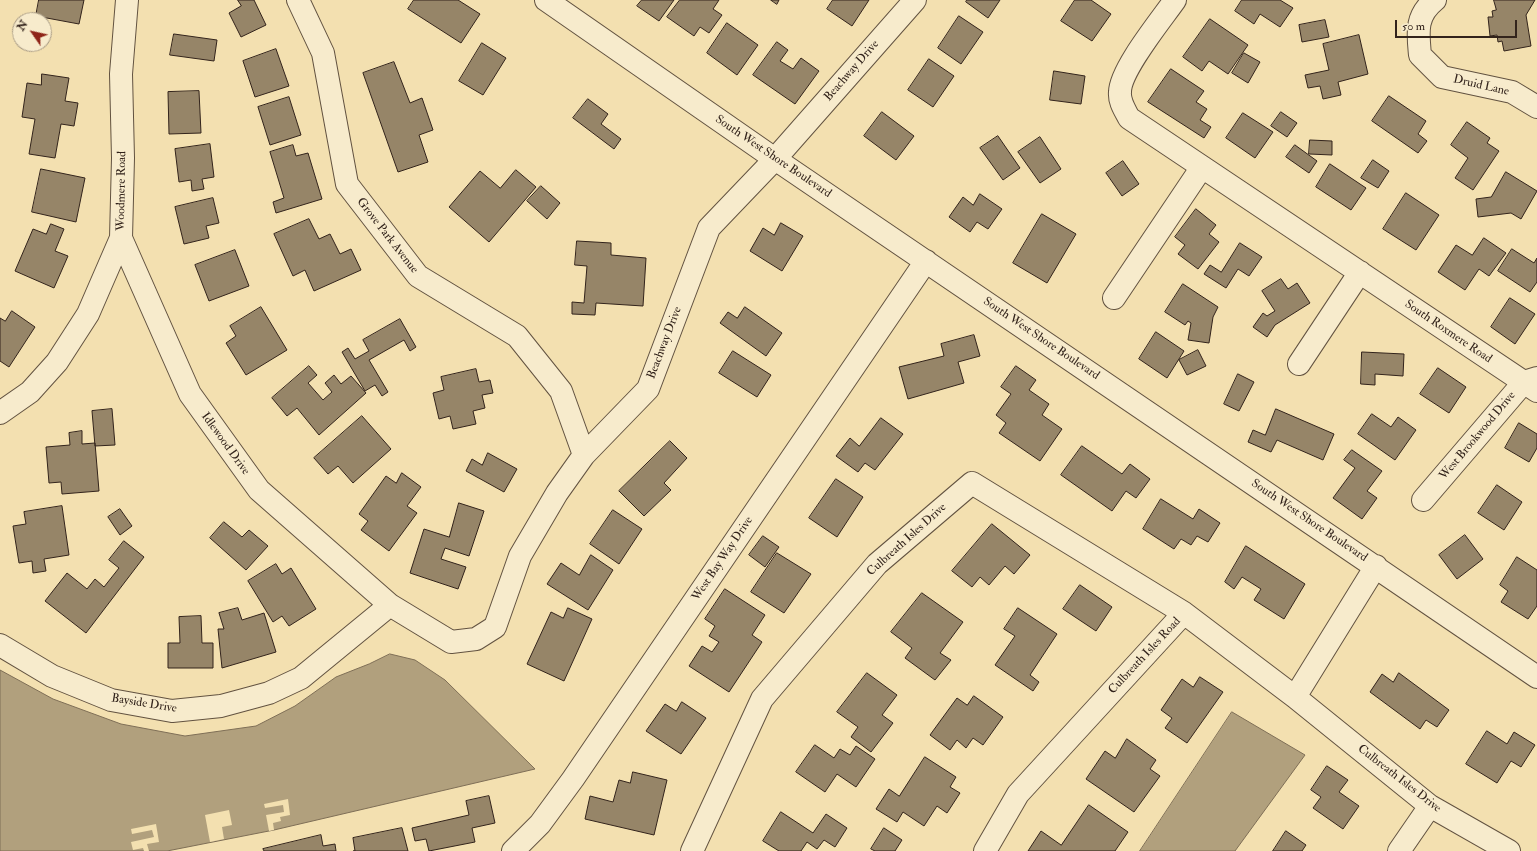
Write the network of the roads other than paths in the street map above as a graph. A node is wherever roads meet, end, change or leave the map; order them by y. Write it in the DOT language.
graph roads {
  1 [pos="127,0"];
  2 [pos="298,0"];
  3 [pos="546,0"];
  4 [pos="915,0"];
  5 [pos="1175,0"];
  6 [pos="1435,0"];
  7 [pos="1537,107"];
  8 [pos="775,159"];
  9 [pos="1202,166"];
  10 [pos="121,238"];
  11 [pos="926,261"];
  12 [pos="1360,272"];
  13 [pos="1114,298"];
  14 [pos="1299,364"];
  15 [pos="1533,384"];
  16 [pos="0,413"];
  17 [pos="584,454"];
  18 [pos="1423,500"];
  19 [pos="1376,566"];
  20 [pos="390,605"];
  21 [pos="1184,613"];
  22 [pos="0,645"];
  23 [pos="1537,677"];
  24 [pos="1296,697"];
  25 [pos="1430,806"];
  26 [pos="513,851"];
  27 [pos="692,851"];
  28 [pos="985,851"];
  29 [pos="1399,851"];
  30 [pos="1509,851"];
  1 -- 10 [label="street, Woodmere Road"];
  2 -- 17 [label="street, Grove Park Avenue"];
  3 -- 8 [label="street, South West Shore Boulevard"];
  4 -- 8 [label="street, Beachway Drive"];
  5 -- 9 [label="street, South Roxmere Road"];
  6 -- 7 [label="street, Druid Lane"];
  8 -- 11 [label="street, South West Shore Boulevard"];
  8 -- 17 [label="street, Beachway Drive"];
  9 -- 12 [label="street, South Roxmere Road"];
  9 -- 13 [label="street"];
  10 -- 16 [label="street, Woodmere Road"];
  10 -- 20 [label="street, Idlewood Drive"];
  11 -- 19 [label="street, South West Shore Boulevard"];
  11 -- 26 [label="street, West Bay Way Drive"];
  12 -- 14 [label="street"];
  12 -- 15 [label="street, South Roxmere Road"];
  15 -- 18 [label="street, West Brookwood Drive"];
  17 -- 20 [label="street, Beachway Drive"];
  19 -- 23 [label="street, South West Shore Boulevard"];
  19 -- 24 [label="street"];
  20 -- 22 [label="street, Bayside Drive"];
  21 -- 24 [label="street, Culbreath Isles Road"];
  21 -- 27 [label="street, Culbreath Isles Drive"];
  21 -- 28 [label="street, Culbreath Isles Road"];
  24 -- 25 [label="street, Culbreath Isles Drive"];
  25 -- 29 [label="street"];
  25 -- 30 [label="street, Culbreath Isles Drive"];
}
